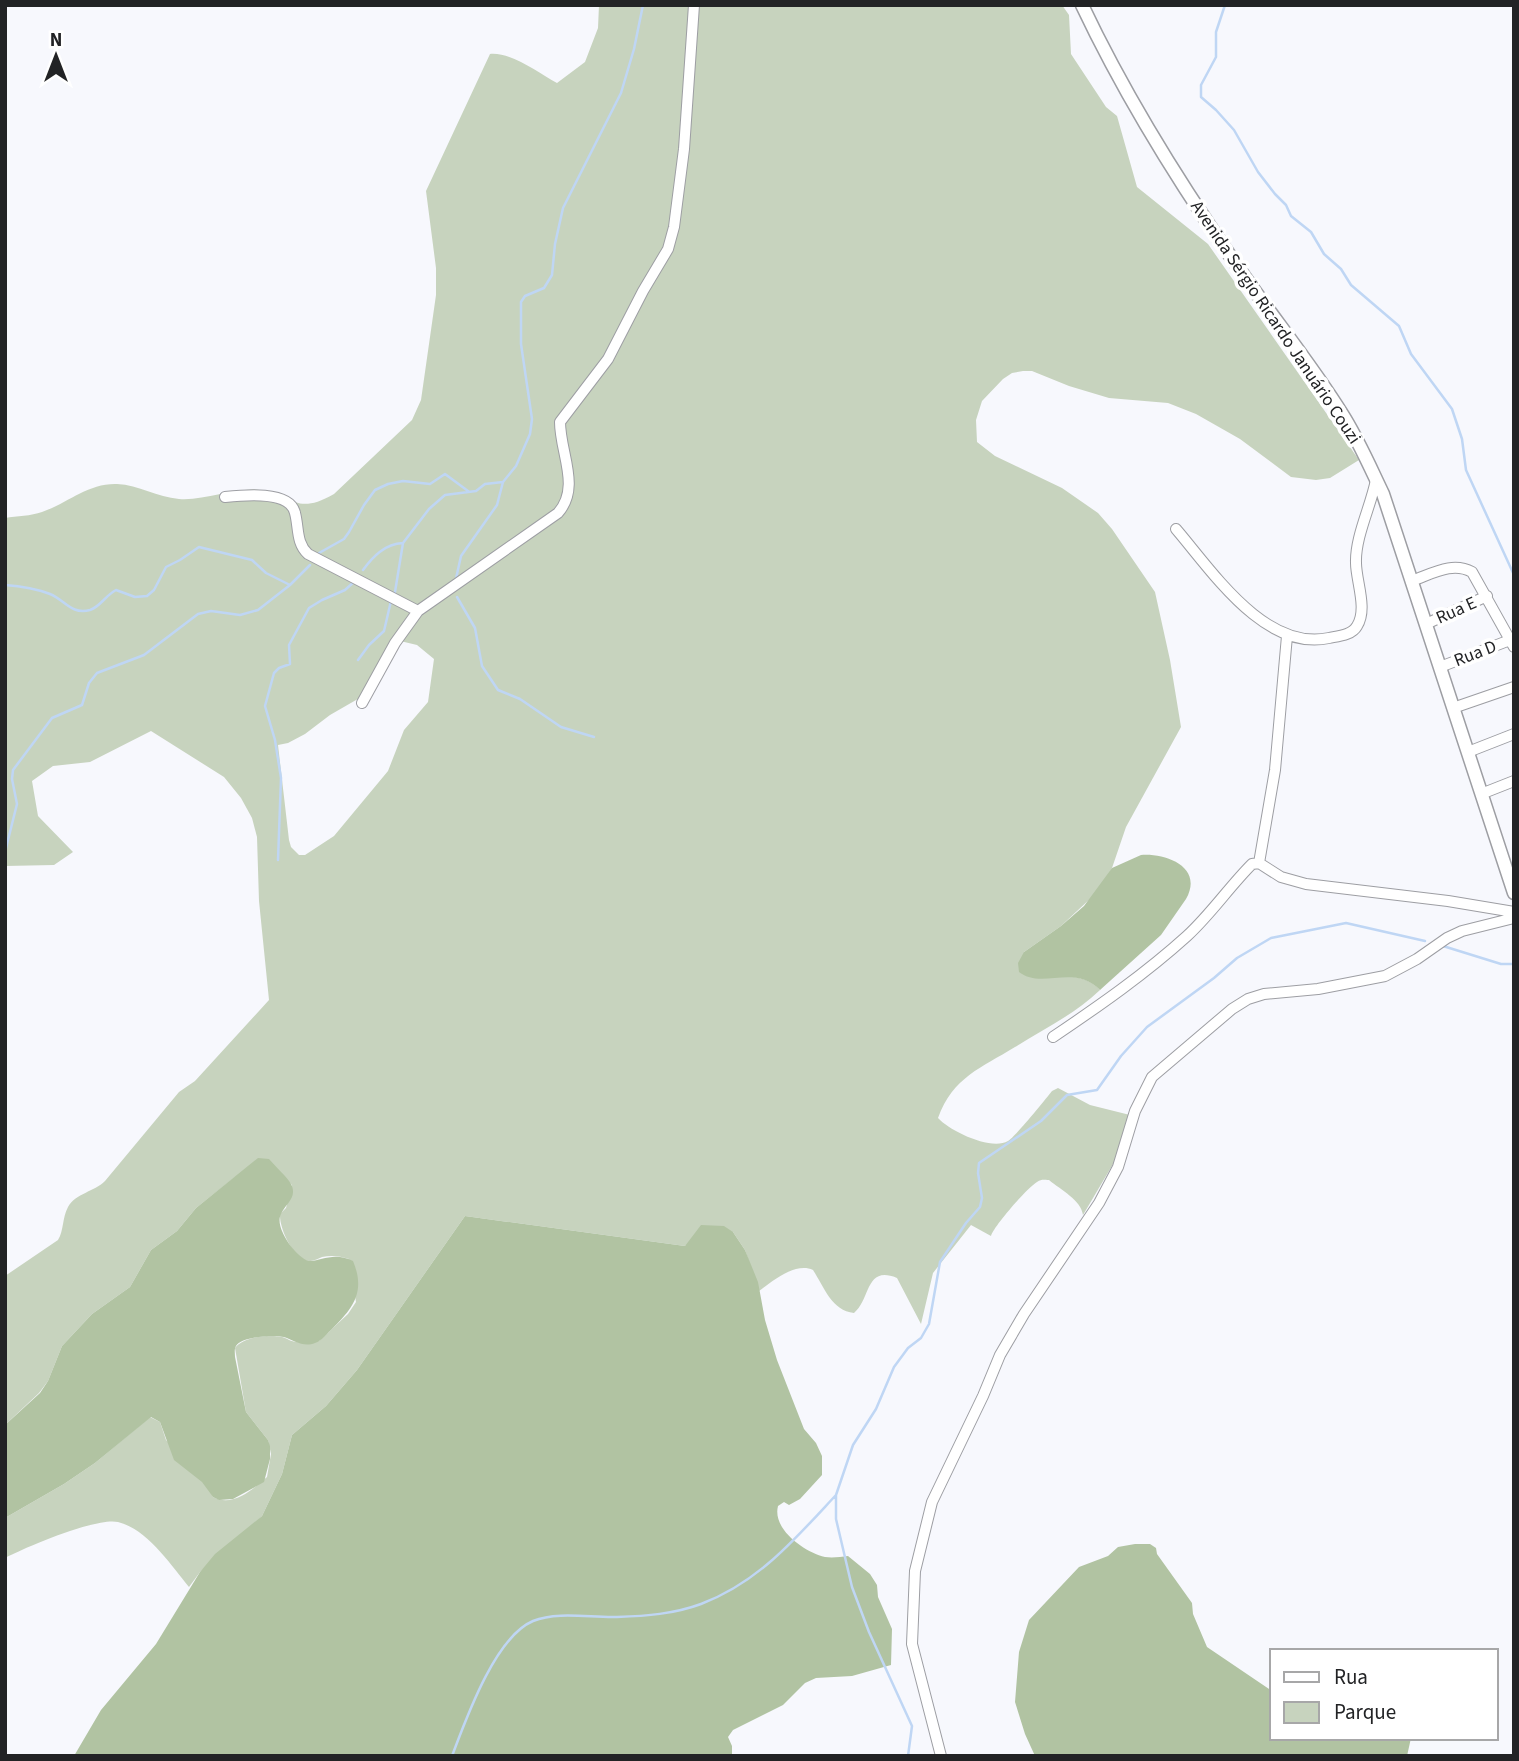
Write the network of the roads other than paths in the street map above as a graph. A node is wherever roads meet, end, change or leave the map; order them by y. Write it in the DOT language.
graph roads {
  1 [pos="694,5"];
  2 [pos="1082,5"];
  3 [pos="1376,480"];
  4 [pos="225,497"];
  5 [pos="1176,529"];
  6 [pos="1412,581"];
  7 [pos="1487,596"];
  8 [pos="418,611"];
  9 [pos="1426,624"];
  10 [pos="1287,636"];
  11 [pos="1512,643"];
  12 [pos="1440,667"];
  13 [pos="1514,687"];
  14 [pos="362,703"];
  15 [pos="1453,708"];
  16 [pos="1514,734"];
  17 [pos="1468,752"];
  18 [pos="1514,781"];
  19 [pos="1482,794"];
  20 [pos="1259,863"];
  21 [pos="1514,893"];
  22 [pos="1514,912"];
  23 [pos="1514,918"];
  24 [pos="1053,1037"];
  25 [pos="941,1756"];
  1 -- 8 [label="street"];
  2 -- 3 [label="street, Avenida Sérgio Ricardo Januário Couzi"];
  3 -- 6 [label="street, Avenida Sérgio Ricardo Januário Couzi"];
  3 -- 10 [label="street"];
  4 -- 8 [label="street"];
  5 -- 10 [label="street"];
  6 -- 7 [label="street"];
  6 -- 9 [label="street, Avenida Sérgio Ricardo Januário Couzi"];
  7 -- 9 [label="street, Rua E"];
  7 -- 11 [label="street"];
  8 -- 14 [label="street"];
  9 -- 12 [label="street, Avenida Sérgio Ricardo Januário Couzi"];
  10 -- 20 [label="street"];
  11 -- 12 [label="street, Rua D"];
  12 -- 15 [label="street, Avenida Sérgio Ricardo Januário Couzi"];
  13 -- 15 [label="street"];
  15 -- 17 [label="street, Avenida Sérgio Ricardo Januário Couzi"];
  16 -- 17 [label="street"];
  17 -- 19 [label="street, Avenida Sérgio Ricardo Januário Couzi"];
  18 -- 19 [label="street"];
  19 -- 21 [label="street, Avenida Sérgio Ricardo Januário Couzi"];
  20 -- 22 [label="street"];
  20 -- 24 [label="street"];
  23 -- 25 [label="street"];
}
